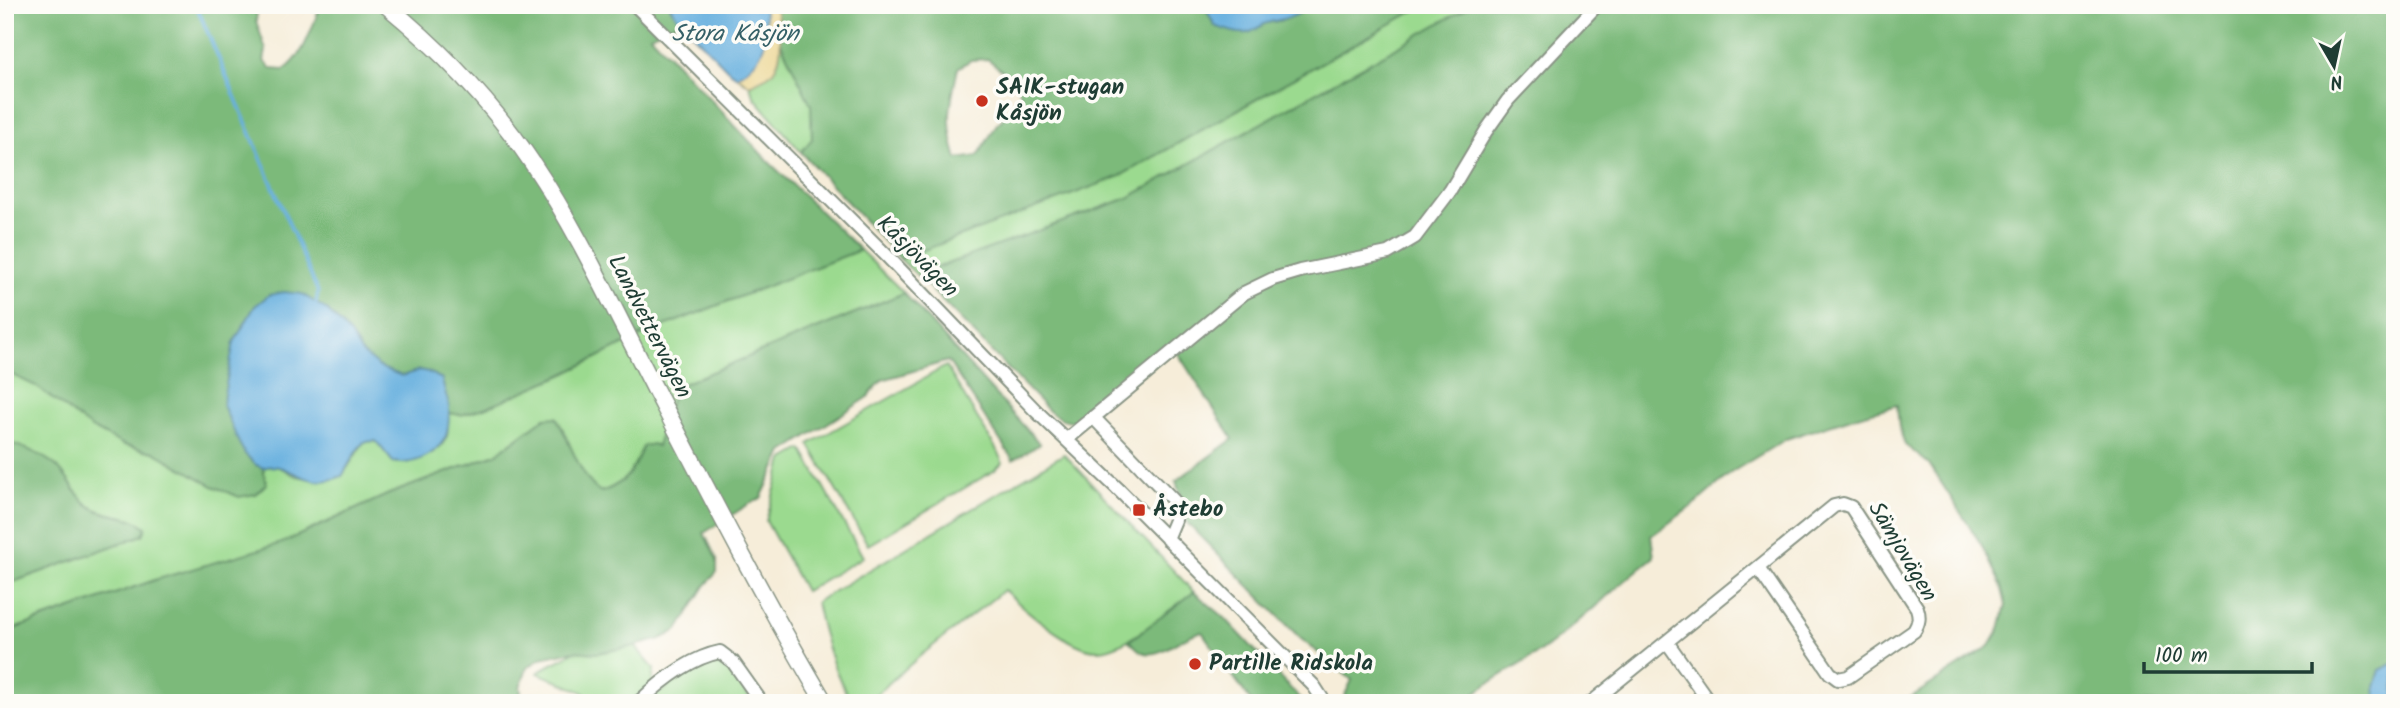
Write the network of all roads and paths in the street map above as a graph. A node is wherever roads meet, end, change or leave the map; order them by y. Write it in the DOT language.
graph roads {
  1 [pos="635,5"];
  2 [pos="1597,5"];
  3 [pos="395,8"];
  4 [pos="1093,417"];
  5 [pos="1067,439"];
  6 [pos="1167,539"];
  7 [pos="1758,568"];
  8 [pos="1667,642"];
  9 [pos="638,703"];
  10 [pos="762,703"];
  11 [pos="825,703"];
  12 [pos="1325,703"];
  13 [pos="1591,703"];
  14 [pos="1710,703"];
  1 -- 5 [label="street, Kåsjövägen"];
  2 -- 4 [label="street"];
  3 -- 11 [label="street, Landvettervägen"];
  4 -- 5 [label="street"];
  4 -- 6 [label="street"];
  5 -- 6 [label="street, Kåsjövägen"];
  6 -- 12 [label="street, Kåsjövägen"];
  7 -- 7 [label="street, Sämjovägen"];
  7 -- 8 [label="street, Sämjovägen"];
  8 -- 13 [label="street, Sämjovägen"];
  8 -- 14 [label="street"];
  9 -- 10 [label="street"];
}
